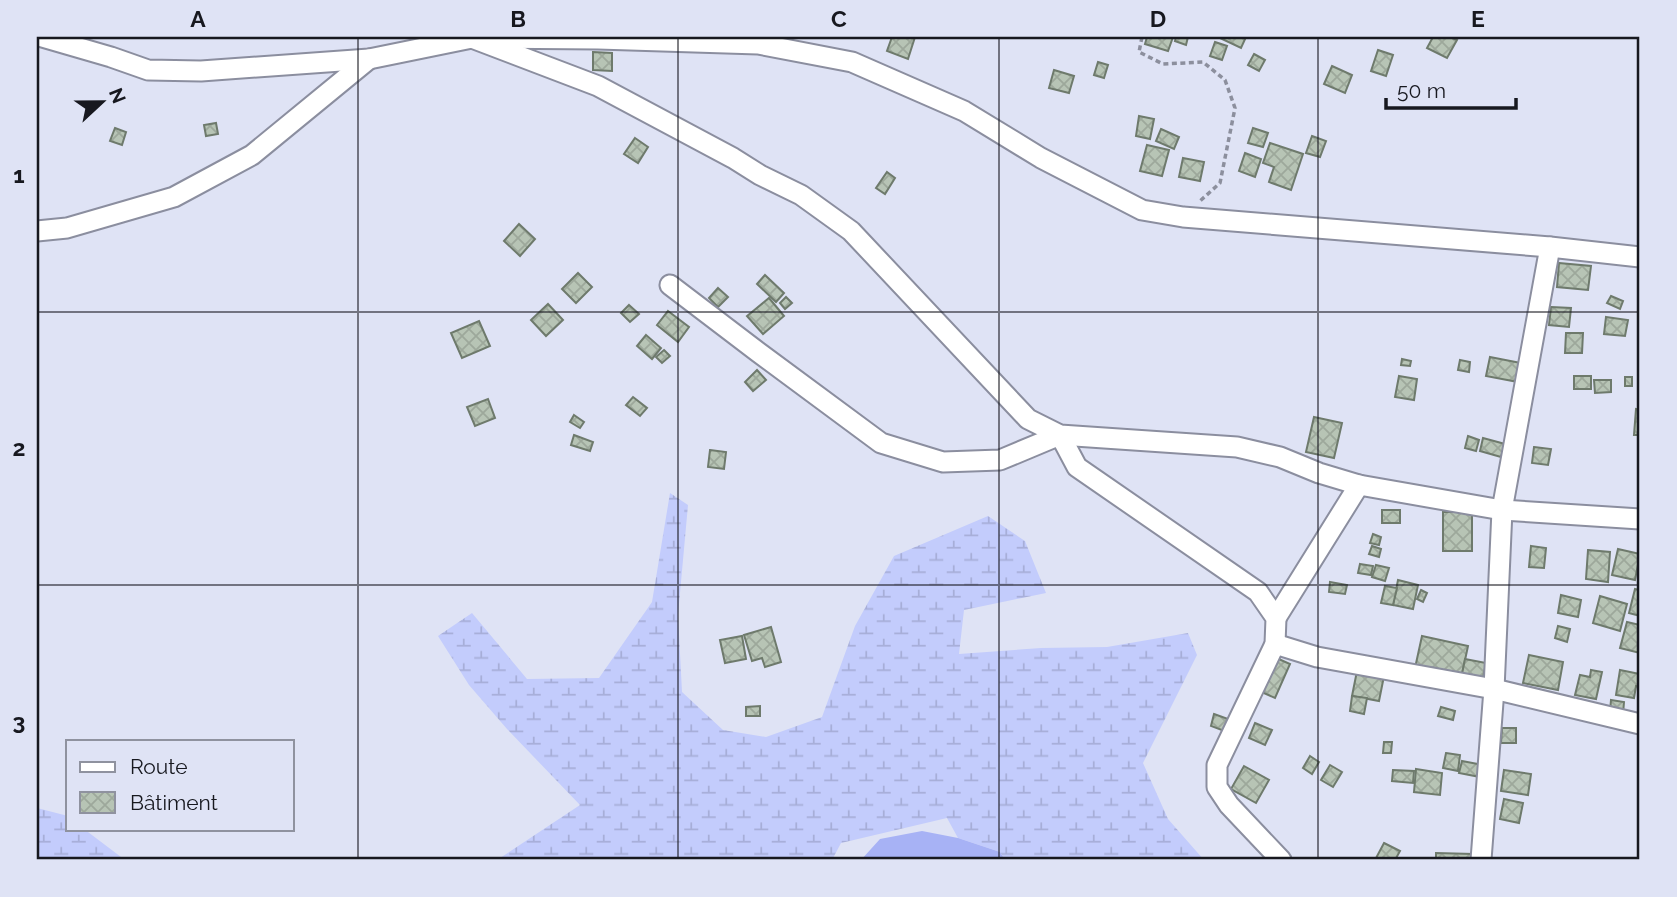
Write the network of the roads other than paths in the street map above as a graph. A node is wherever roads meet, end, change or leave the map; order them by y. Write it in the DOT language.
graph roads {
  1 [pos="42,37"];
  2 [pos="472,38"];
  3 [pos="369,59"];
  4 [pos="37,231"];
  5 [pos="1550,247"];
  6 [pos="1640,257"];
  7 [pos="670,285"];
  8 [pos="1060,435"];
  9 [pos="1359,485"];
  10 [pos="1502,510"];
  11 [pos="1640,519"];
  12 [pos="1276,618"];
  13 [pos="1275,644"];
  14 [pos="1494,690"];
  15 [pos="1640,724"];
  16 [pos="1281,860"];
  17 [pos="1481,860"];
  1 -- 3 [label="street"];
  2 -- 3 [label="street"];
  2 -- 5 [label="street"];
  2 -- 8 [label="street"];
  3 -- 4 [label="street"];
  5 -- 6 [label="street"];
  5 -- 10 [label="street"];
  7 -- 8 [label="street"];
  8 -- 9 [label="street"];
  8 -- 12 [label="street"];
  9 -- 10 [label="street"];
  9 -- 12 [label="street"];
  10 -- 11 [label="street"];
  10 -- 14 [label="street"];
  12 -- 13 [label="street"];
  13 -- 14 [label="street"];
  13 -- 16 [label="street"];
  14 -- 15 [label="street"];
  14 -- 17 [label="street"];
}
